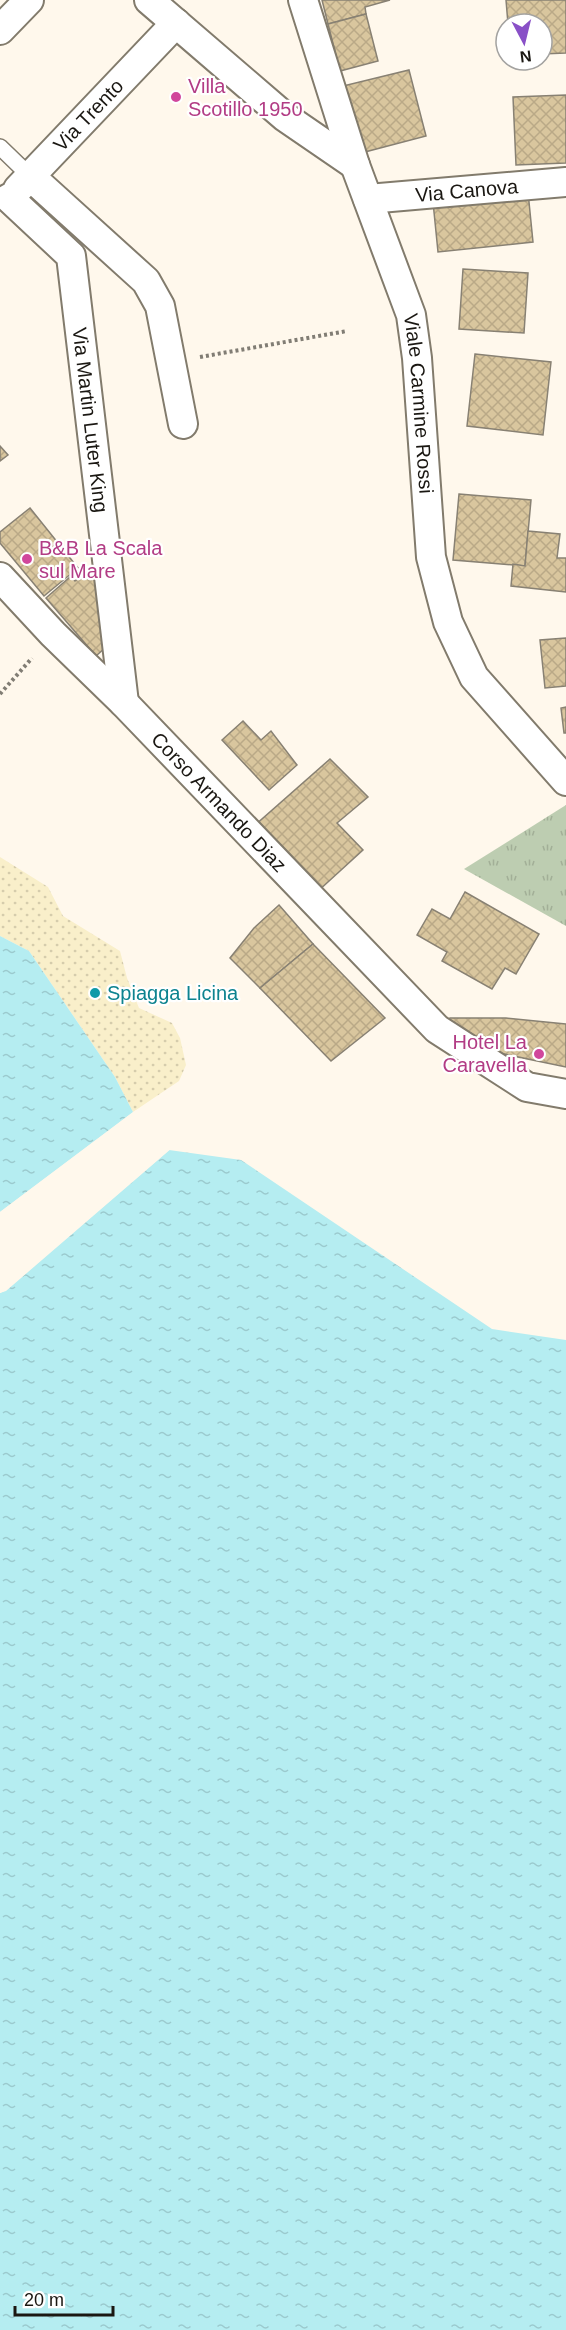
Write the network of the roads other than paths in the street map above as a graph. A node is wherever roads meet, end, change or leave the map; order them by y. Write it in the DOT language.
graph roads {
  1 [pos="29,0"];
  2 [pos="149,0"];
  3 [pos="303,0"];
  4 [pos="176,23"];
  5 [pos="0,30"];
  6 [pos="0,147"];
  7 [pos="355,165"];
  8 [pos="30,176"];
  9 [pos="566,182"];
  10 [pos="368,199"];
  11 [pos="5,203"];
  12 [pos="183,424"];
  13 [pos="0,577"];
  14 [pos="124,703"];
  15 [pos="566,781"];
  16 [pos="566,1094"];
  1 -- 5 [label="street"];
  2 -- 4 [label="street"];
  3 -- 7 [label="street, Viale Carmine Rossi"];
  4 -- 7 [label="street"];
  4 -- 8 [label="street, Via Trento"];
  6 -- 8 [label="lane"];
  7 -- 10 [label="street, Viale Carmine Rossi"];
  8 -- 11 [label="street, Via Trento"];
  8 -- 12 [label="street"];
  9 -- 10 [label="street, Via Canova"];
  10 -- 15 [label="street, Viale Carmine Rossi"];
  11 -- 14 [label="street, Via Martin Luter King"];
  13 -- 14 [label="street, Corso Armando Diaz"];
  14 -- 16 [label="street, Corso Armando Diaz"];
}
